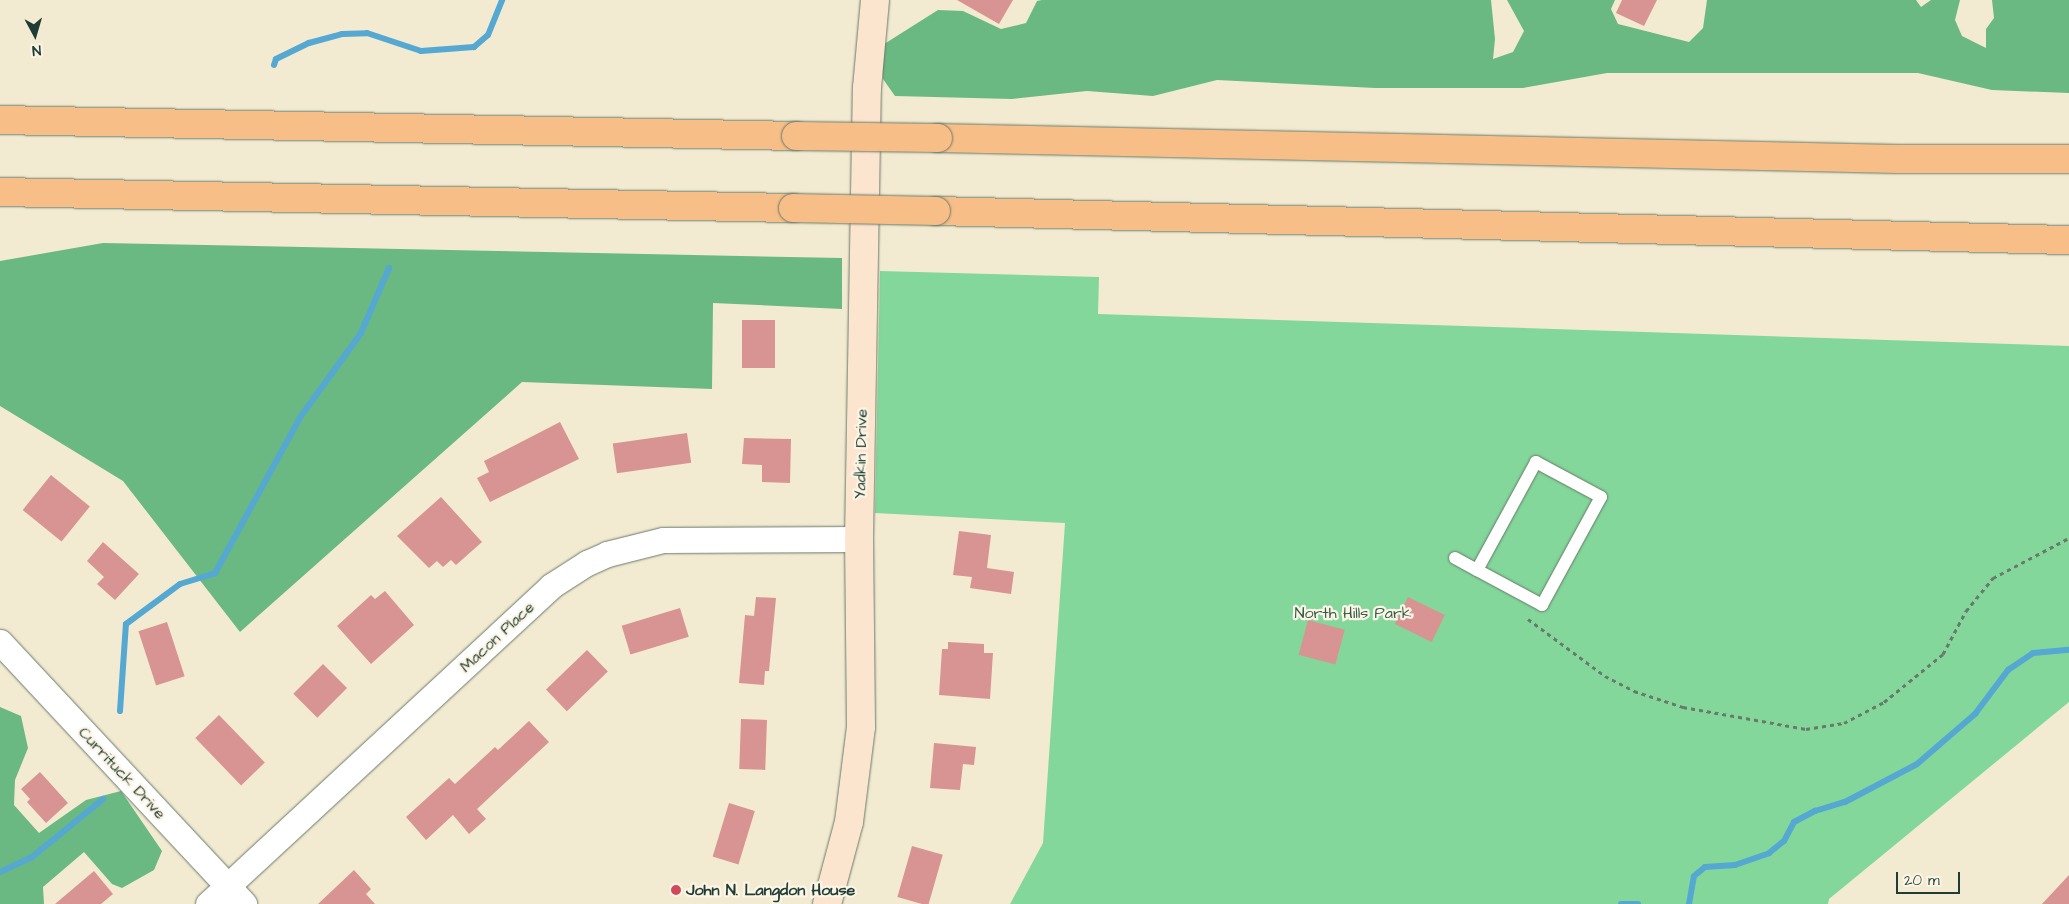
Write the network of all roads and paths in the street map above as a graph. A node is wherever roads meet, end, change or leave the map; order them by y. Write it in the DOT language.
graph roads {
  1 [pos="875,0"];
  2 [pos="0,120"];
  3 [pos="2069,160"];
  4 [pos="0,192"];
  5 [pos="2069,240"];
  6 [pos="2069,538"];
  7 [pos="859,539"];
  8 [pos="1454,558"];
  9 [pos="1477,570"];
  10 [pos="1555,640"];
  11 [pos="5,657"];
  12 [pos="236,895"];
  13 [pos="208,904"];
  14 [pos="827,904"];
  1 -- 7 [label="street, Yadkin Drive"];
  2 -- 3 [label="highway, bridge"];
  4 -- 5 [label="highway, bridge"];
  6 -- 10 [label="path"];
  7 -- 12 [label="street, Macon Place"];
  7 -- 14 [label="street, Yadkin Drive"];
  8 -- 9 [label="lane"];
  9 -- 9 [label="lane"];
  11 -- 12 [label="street, Currituck Drive"];
  12 -- 13 [label="street, Macon Place"];
}
